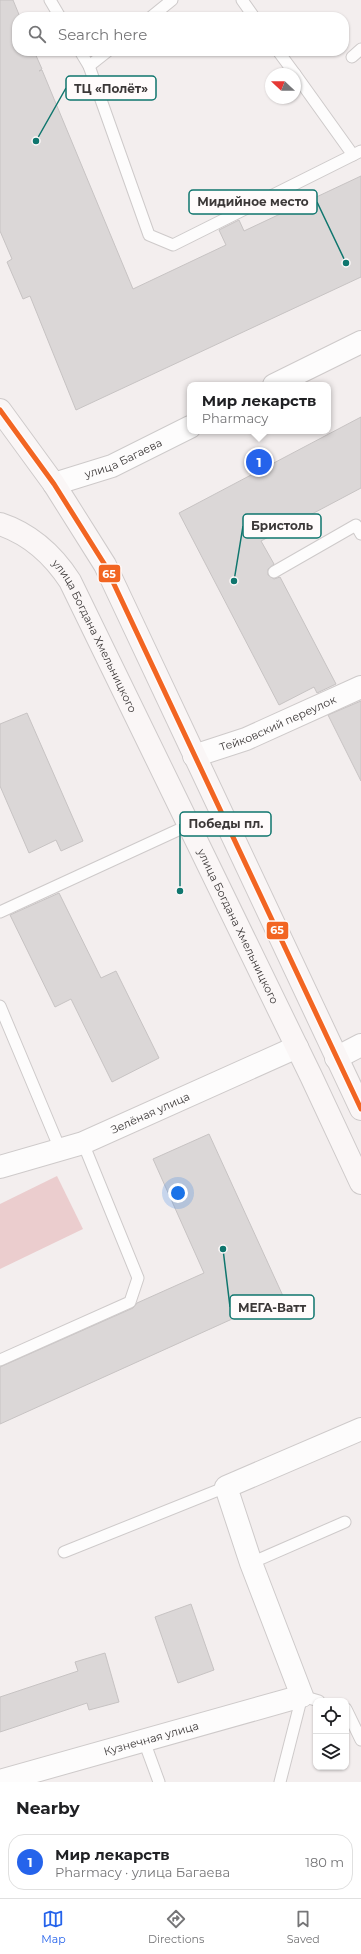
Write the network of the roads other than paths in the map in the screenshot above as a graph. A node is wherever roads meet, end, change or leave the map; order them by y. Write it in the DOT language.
graph roads {
  1 [pos="50,0"];
  2 [pos="172,0"];
  3 [pos="242,0"];
  4 [pos="57,12"];
  5 [pos="157,12"];
  6 [pos="250,12"];
  7 [pos="361,49"];
  8 [pos="83,56"];
  9 [pos="102,56"];
  10 [pos="282,56"];
  11 [pos="352,57"];
  12 [pos="89,66"];
  13 [pos="291,68"];
  14 [pos="301,82"];
  15 [pos="357,153"];
  16 [pos="361,342"];
  17 [pos="280,382"];
  18 [pos="0,412"];
  19 [pos="187,428"];
  20 [pos="54,484"];
  21 [pos="0,524"];
  22 [pos="359,527"];
  23 [pos="274,572"];
  24 [pos="361,687"];
  25 [pos="194,756"];
  26 [pos="189,825"];
  27 [pos="0,912"];
  28 [pos="1,1009"];
  29 [pos="361,1045"];
  30 [pos="297,1047"];
  31 [pos="336,1058"];
  32 [pos="361,1109"];
  33 [pos="83,1143"];
  34 [pos="60,1149"];
  35 [pos="0,1167"];
  36 [pos="361,1183"];
  37 [pos="0,1360"];
  38 [pos="361,1429"];
  39 [pos="226,1487"];
  40 [pos="345,1522"];
  41 [pos="64,1552"];
  42 [pos="251,1563"];
  43 [pos="311,1699"];
  44 [pos="349,1715"];
  45 [pos="361,1740"];
  46 [pos="144,1741"];
  47 [pos="0,1781"];
  48 [pos="159,1782"];
  49 [pos="280,1782"];
  1 -- 4 [label="lane"];
  2 -- 5 [label="lane"];
  3 -- 6 [label="lane"];
  7 -- 11 [label="lane"];
  8 -- 12 [label="lane"];
  9 -- 12 [label="lane"];
  10 -- 13 [label="lane"];
  12 -- 15 [label="lane"];
  14 -- 15 [label="lane"];
  16 -- 17 [label="street"];
  18 -- 20 [label="main road"];
  19 -- 20 [label="street, улица Багаева"];
  20 -- 25 [label="main road"];
  21 -- 26 [label="main road, улица Богдана Хмельницкого"];
  22 -- 23 [label="lane"];
  24 -- 25 [label="street, Тейковский переулок"];
  25 -- 31 [label="main road"];
  26 -- 27 [label="lane"];
  26 -- 30 [label="main road, улица Богдана Хмельницкого"];
  28 -- 34 [label="lane"];
  29 -- 31 [label="street"];
  30 -- 33 [label="street, Зелёная улица"];
  30 -- 36 [label="main road, улица Богдана Хмельницкого"];
  31 -- 32 [label="main road"];
  33 -- 34 [label="street, Зелёная улица"];
  33 -- 37 [label="lane"];
  34 -- 35 [label="street, Зелёная улица"];
  38 -- 39 [label="street"];
  39 -- 41 [label="lane"];
  39 -- 42 [label="street"];
  40 -- 42 [label="lane"];
  42 -- 43 [label="street"];
  43 -- 46 [label="street, Кузнечная улица"];
  43 -- 49 [label="lane"];
  44 -- 45 [label="lane"];
  46 -- 47 [label="street, Кузнечная улица"];
  46 -- 48 [label="lane"];
}
